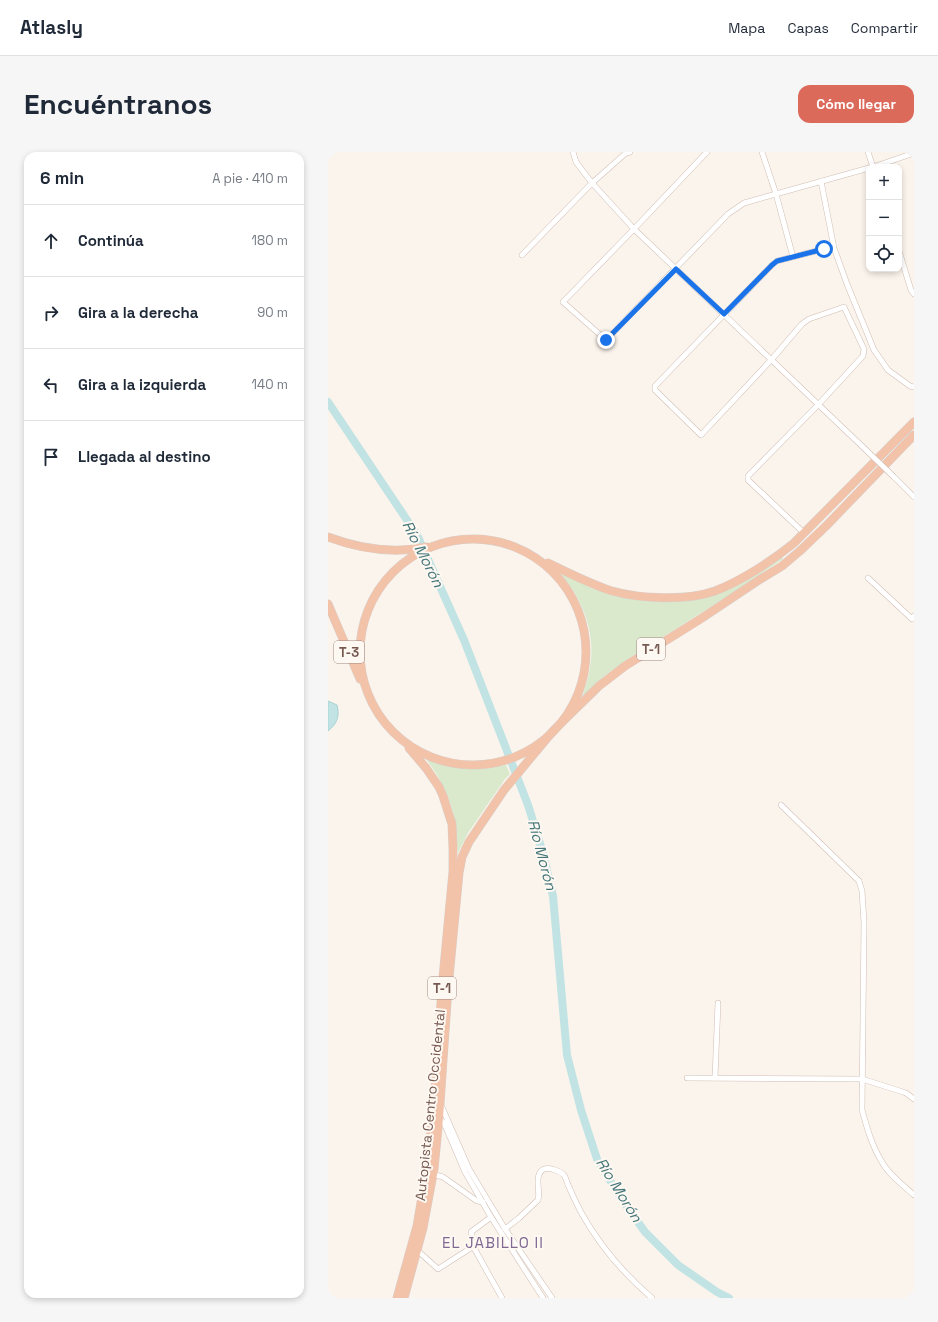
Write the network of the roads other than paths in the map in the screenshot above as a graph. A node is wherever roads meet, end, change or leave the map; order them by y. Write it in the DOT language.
graph roads {
  1 [pos="573,152"];
  2 [pos="630,152"];
  3 [pos="707,152"];
  4 [pos="762,152"];
  5 [pos="868,152"];
  6 [pos="914,153"];
  7 [pos="872,164"];
  8 [pos="882,164"];
  9 [pos="866,169"];
  10 [pos="820,181"];
  11 [pos="592,183"];
  12 [pos="776,194"];
  13 [pos="634,229"];
  14 [pos="824,249"];
  15 [pos="522,255"];
  16 [pos="793,257"];
  17 [pos="902,260"];
  18 [pos="676,269"];
  19 [pos="913,291"];
  20 [pos="724,314"];
  21 [pos="772,359"];
  22 [pos="914,388"];
  23 [pos="818,405"];
  24 [pos="913,422"];
  25 [pos="914,435"];
  26 [pos="914,497"];
  27 [pos="804,533"];
  28 [pos="328,537"];
  29 [pos="418,551"];
  30 [pos="528,552"];
  31 [pos="868,578"];
  32 [pos="328,604"];
  33 [pos="914,616"];
  34 [pos="371,699"];
  35 [pos="553,731"];
  36 [pos="397,736"];
  37 [pos="781,805"];
  38 [pos="718,1002"];
  39 [pos="687,1078"];
  40 [pos="715,1078"];
  41 [pos="862,1079"];
  42 [pos="914,1099"];
  43 [pos="440,1100"];
  44 [pos="436,1116"];
  45 [pos="430,1173"];
  46 [pos="914,1195"];
  47 [pos="483,1202"];
  48 [pos="491,1217"];
  49 [pos="505,1229"];
  50 [pos="474,1246"];
  51 [pos="417,1250"];
  52 [pos="398,1298"];
  53 [pos="404,1298"];
  54 [pos="502,1298"];
  55 [pos="544,1298"];
  56 [pos="552,1298"];
  57 [pos="652,1298"];
  1 -- 11 [label="street"];
  2 -- 11 [label="street"];
  3 -- 13 [label="street"];
  4 -- 12 [label="street"];
  5 -- 7 [label="street"];
  6 -- 8 [label="street"];
  9 -- 10 [label="street"];
  10 -- 12 [label="street"];
  10 -- 22 [label="street"];
  11 -- 13 [label="street"];
  11 -- 15 [label="street"];
  12 -- 16 [label="street"];
  12 -- 18 [label="street"];
  13 -- 18 [label="street"];
  13 -- 18 [label="street"];
  14 -- 16 [label="street"];
  16 -- 20 [label="street"];
  17 -- 19 [label="street"];
  18 -- 20 [label="street"];
  20 -- 21 [label="street"];
  20 -- 21 [label="street"];
  21 -- 23 [label="street"];
  21 -- 23 [label="street"];
  23 -- 26 [label="street, bridge"];
  23 -- 27 [label="street"];
  24 -- 27 [label="highway, T-1"];
  25 -- 35 [label="highway, T-1"];
  27 -- 30 [label="highway, T-1"];
  28 -- 29 [label="highway"];
  29 -- 30 [label="highway, T-1"];
  29 -- 34 [label="highway, T-1"];
  30 -- 35 [label="highway, T-1"];
  31 -- 33 [label="street"];
  32 -- 34 [label="highway, T-3"];
  34 -- 36 [label="highway, T-1"];
  35 -- 36 [label="highway, T-1"];
  35 -- 43 [label="highway, Autopista Centro Occidental / T-1"];
  36 -- 44 [label="highway, Autopista Centro Occidental / T-1"];
  37 -- 41 [label="street"];
  38 -- 40 [label="street"];
  39 -- 40 [label="street"];
  40 -- 41 [label="street"];
  41 -- 42 [label="street"];
  41 -- 46 [label="street"];
  43 -- 44 [label="highway, Autopista Centro Occidental / T-1"];
  43 -- 49 [label="street"];
  44 -- 45 [label="highway, Autopista Centro Occidental / T-1"];
  44 -- 47 [label="street"];
  45 -- 47 [label="street"];
  45 -- 51 [label="highway, Autopista Centro Occidental / T-1"];
  45 -- 52 [label="highway, Autopista Centro Occidental / T-1"];
  47 -- 48 [label="street"];
  48 -- 50 [label="street"];
  48 -- 55 [label="street"];
  49 -- 56 [label="street"];
  49 -- 57 [label="street"];
  50 -- 51 [label="street"];
  50 -- 54 [label="street"];
  51 -- 53 [label="highway, Autopista Centro Occidental / T-1"];
}
